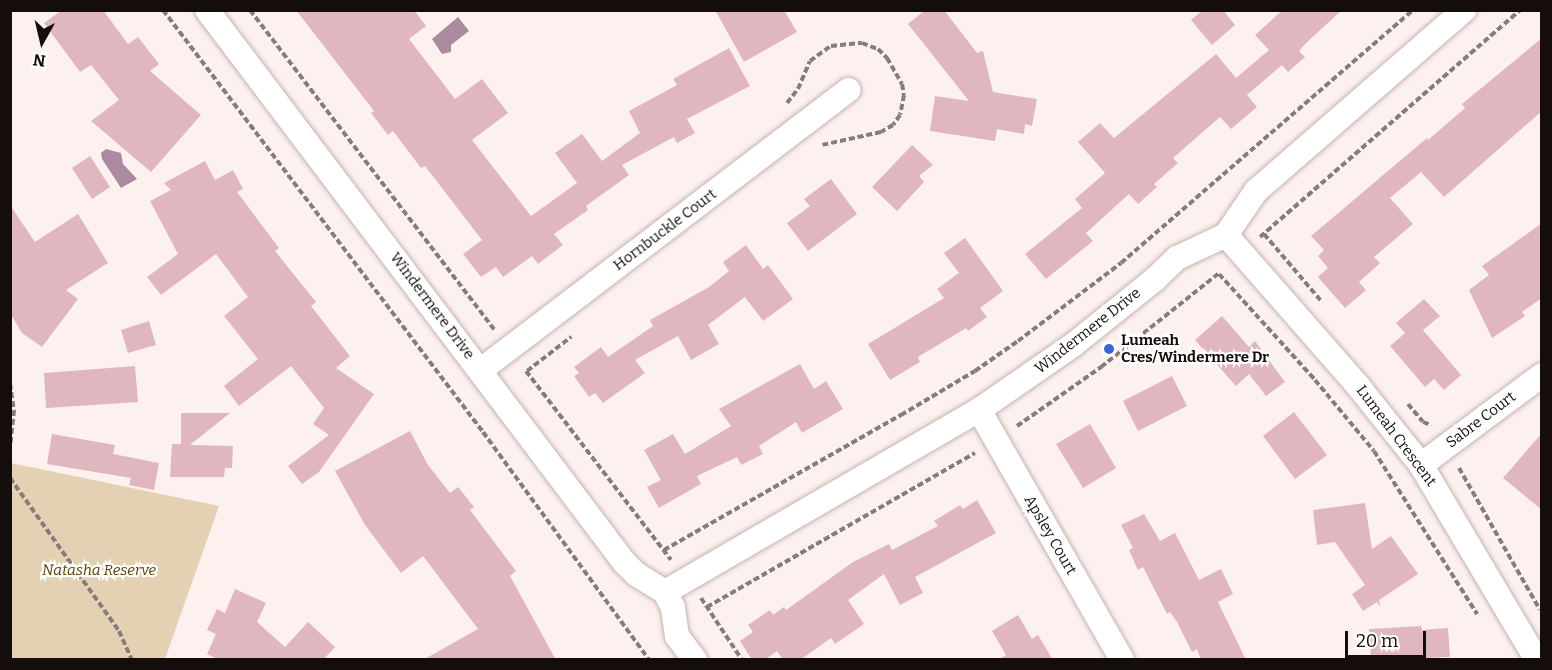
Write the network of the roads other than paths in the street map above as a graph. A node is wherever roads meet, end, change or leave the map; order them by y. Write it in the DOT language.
graph roads {
  1 [pos="207,10"];
  2 [pos="1464,10"];
  3 [pos="849,90"];
  4 [pos="1226,235"];
  5 [pos="481,370"];
  6 [pos="1542,375"];
  7 [pos="979,410"];
  8 [pos="1421,465"];
  9 [pos="665,592"];
  10 [pos="695,660"];
  11 [pos="1122,660"];
  12 [pos="1537,660"];
  1 -- 5 [label="street, Windermere Drive"];
  2 -- 4 [label="street"];
  3 -- 5 [label="street, Hornbuckle Court"];
  4 -- 7 [label="street, Windermere Drive"];
  4 -- 8 [label="street, Lumeah Crescent"];
  5 -- 9 [label="street, Windermere Drive"];
  6 -- 8 [label="street, Sabre Court"];
  7 -- 9 [label="street, Windermere Drive"];
  7 -- 11 [label="street, Apsley Court"];
  8 -- 12 [label="street, Lumeah Crescent"];
  9 -- 10 [label="street"];
}
